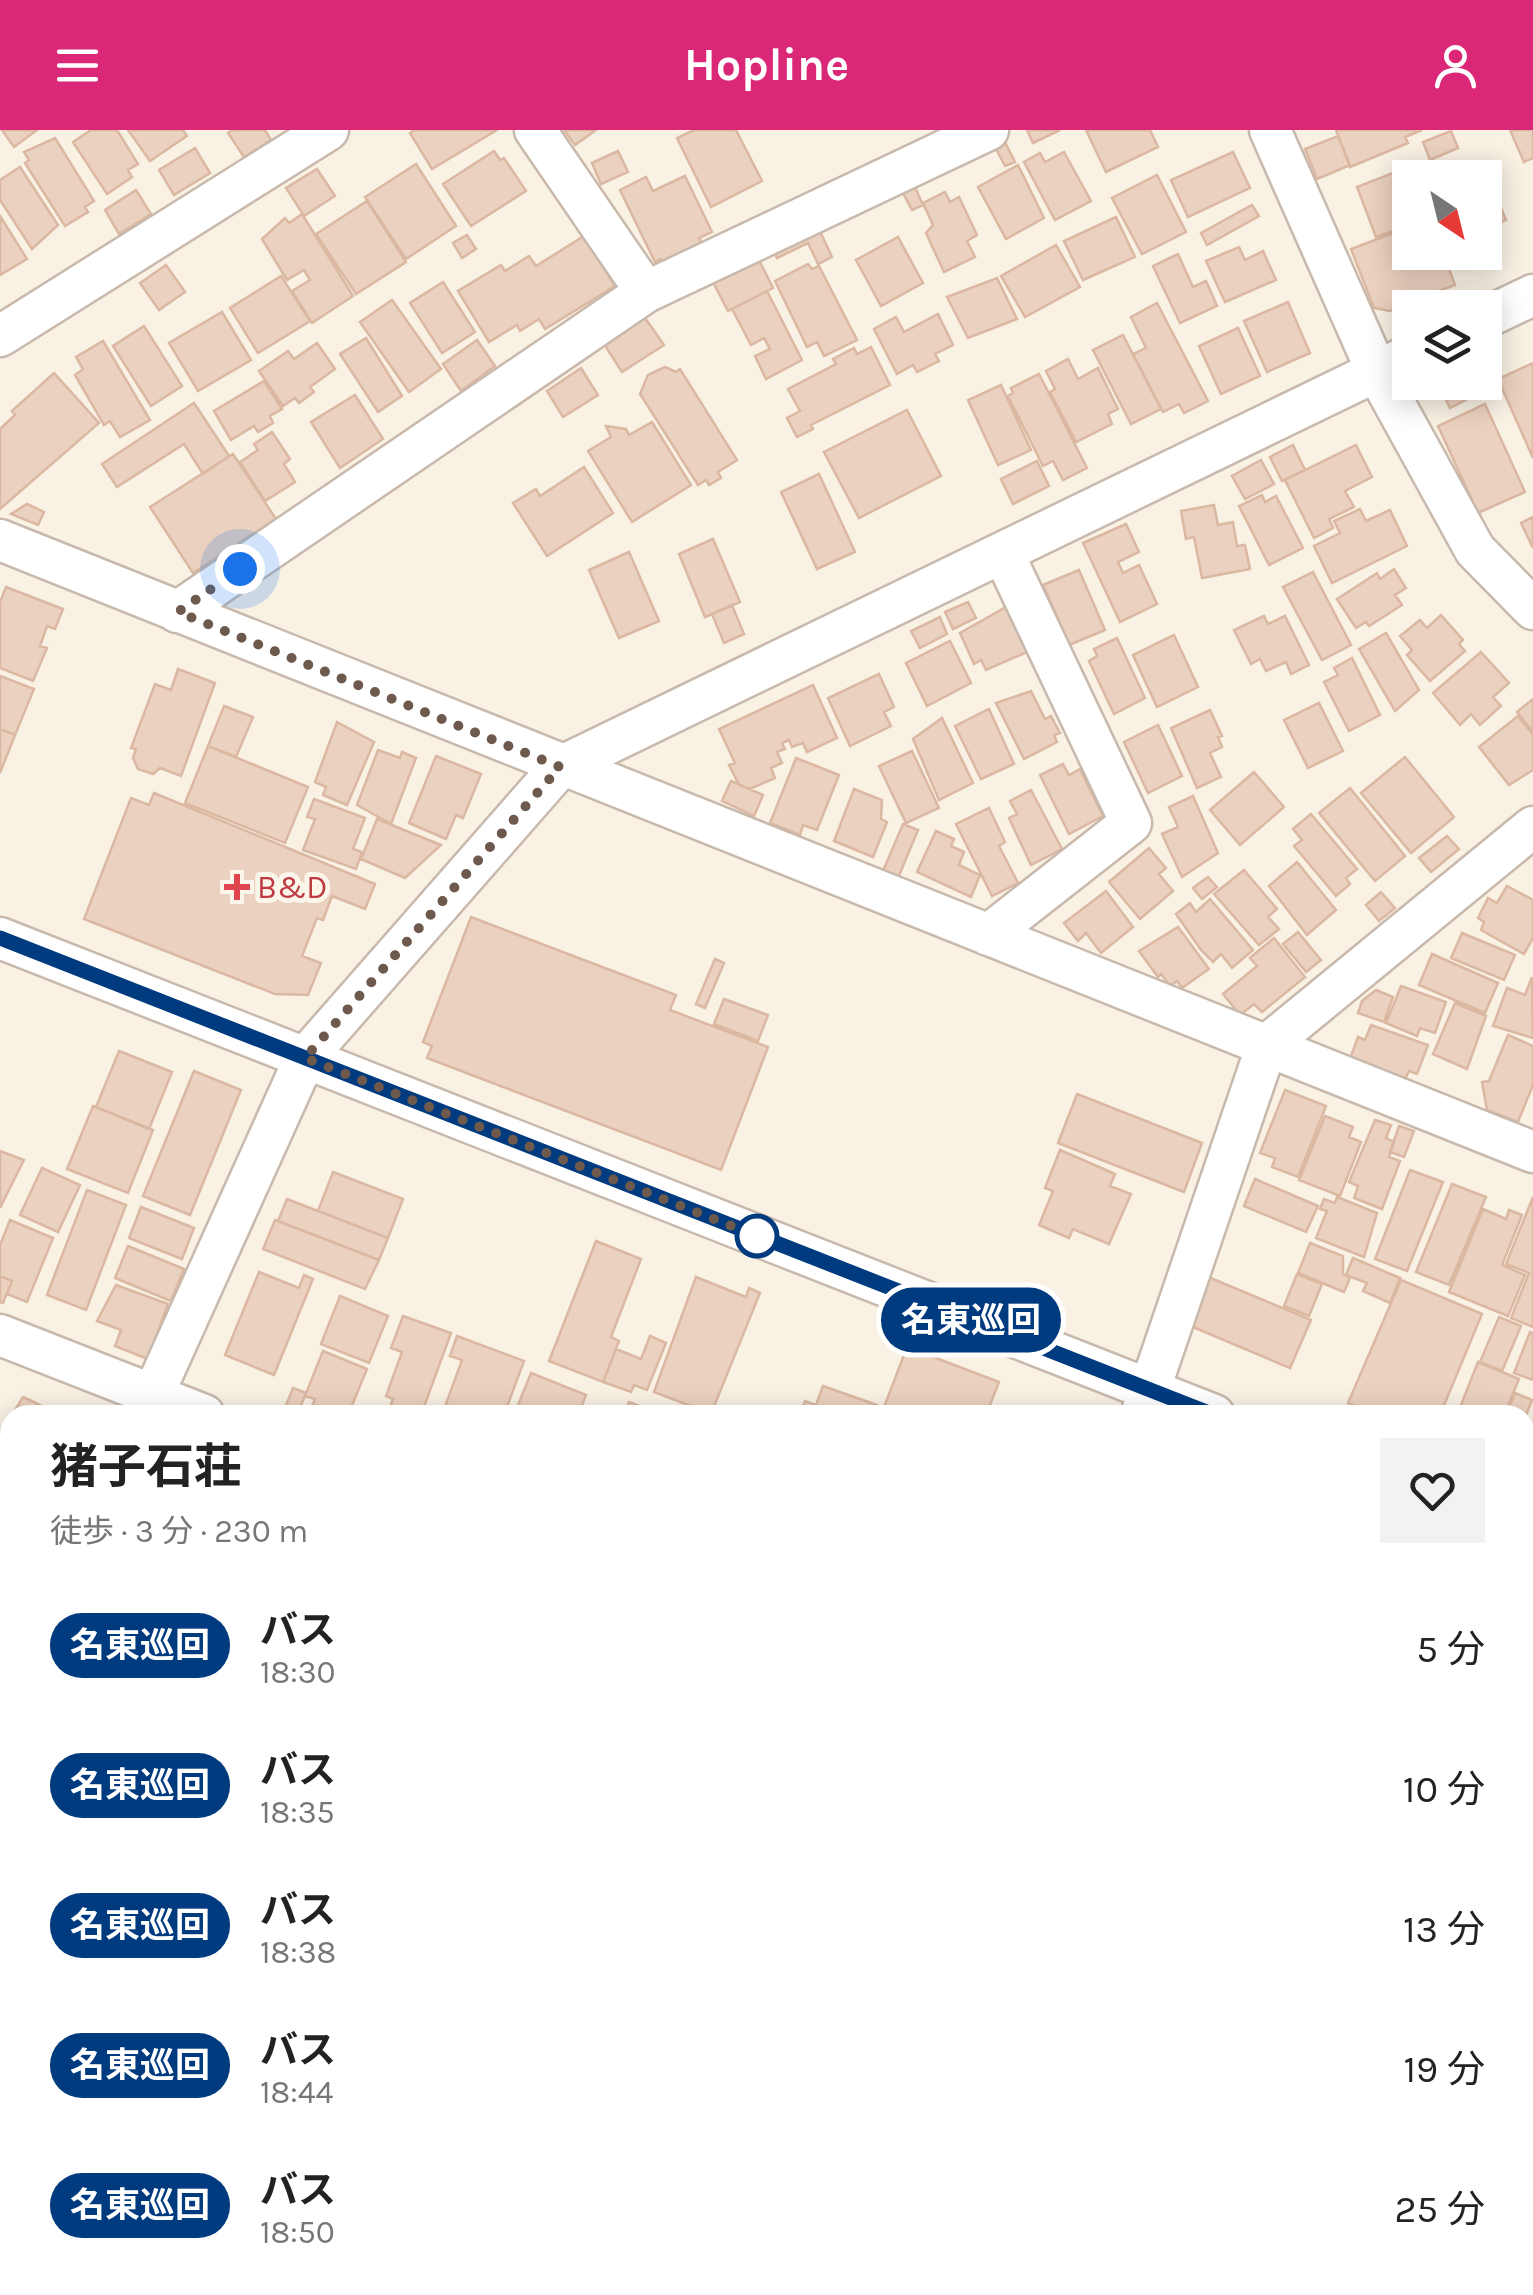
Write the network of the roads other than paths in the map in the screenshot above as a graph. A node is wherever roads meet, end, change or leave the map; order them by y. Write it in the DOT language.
graph roads {
  1 [pos="328,130"];
  2 [pos="535,130"];
  3 [pos="988,130"];
  4 [pos="1270,130"];
  5 [pos="646,292"];
  6 [pos="1533,294"];
  7 [pos="1502,310"];
  8 [pos="0,336"];
  9 [pos="1392,360"];
  10 [pos="1392,365"];
  11 [pos="1410,400"];
  12 [pos="0,540"];
  13 [pos="1003,553"];
  14 [pos="1533,608"];
  15 [pos="178,612"];
  16 [pos="560,767"];
  17 [pos="1533,828"];
  18 [pos="988,935"];
  19 [pos="0,938"];
  20 [pos="1266,1045"];
  21 [pos="305,1058"];
  22 [pos="1533,1152"];
  23 [pos="0,1335"];
  24 [pos="1145,1402"];
  25 [pos="148,1405"];
  26 [pos="150,1405"];
  1 -- 8 [label="street"];
  2 -- 5 [label="street"];
  3 -- 5 [label="street"];
  4 -- 9 [label="street"];
  5 -- 15 [label="street"];
  6 -- 7 [label="street"];
  10 -- 13 [label="street"];
  11 -- 14 [label="street"];
  12 -- 15 [label="street"];
  13 -- 16 [label="street"];
  13 -- 18 [label="street"];
  15 -- 16 [label="street"];
  16 -- 18 [label="street"];
  16 -- 21 [label="street"];
  17 -- 20 [label="street"];
  18 -- 20 [label="street"];
  19 -- 21 [label="street"];
  20 -- 22 [label="street"];
  20 -- 24 [label="street"];
  21 -- 24 [label="street"];
  21 -- 26 [label="street"];
  23 -- 25 [label="street"];
}
